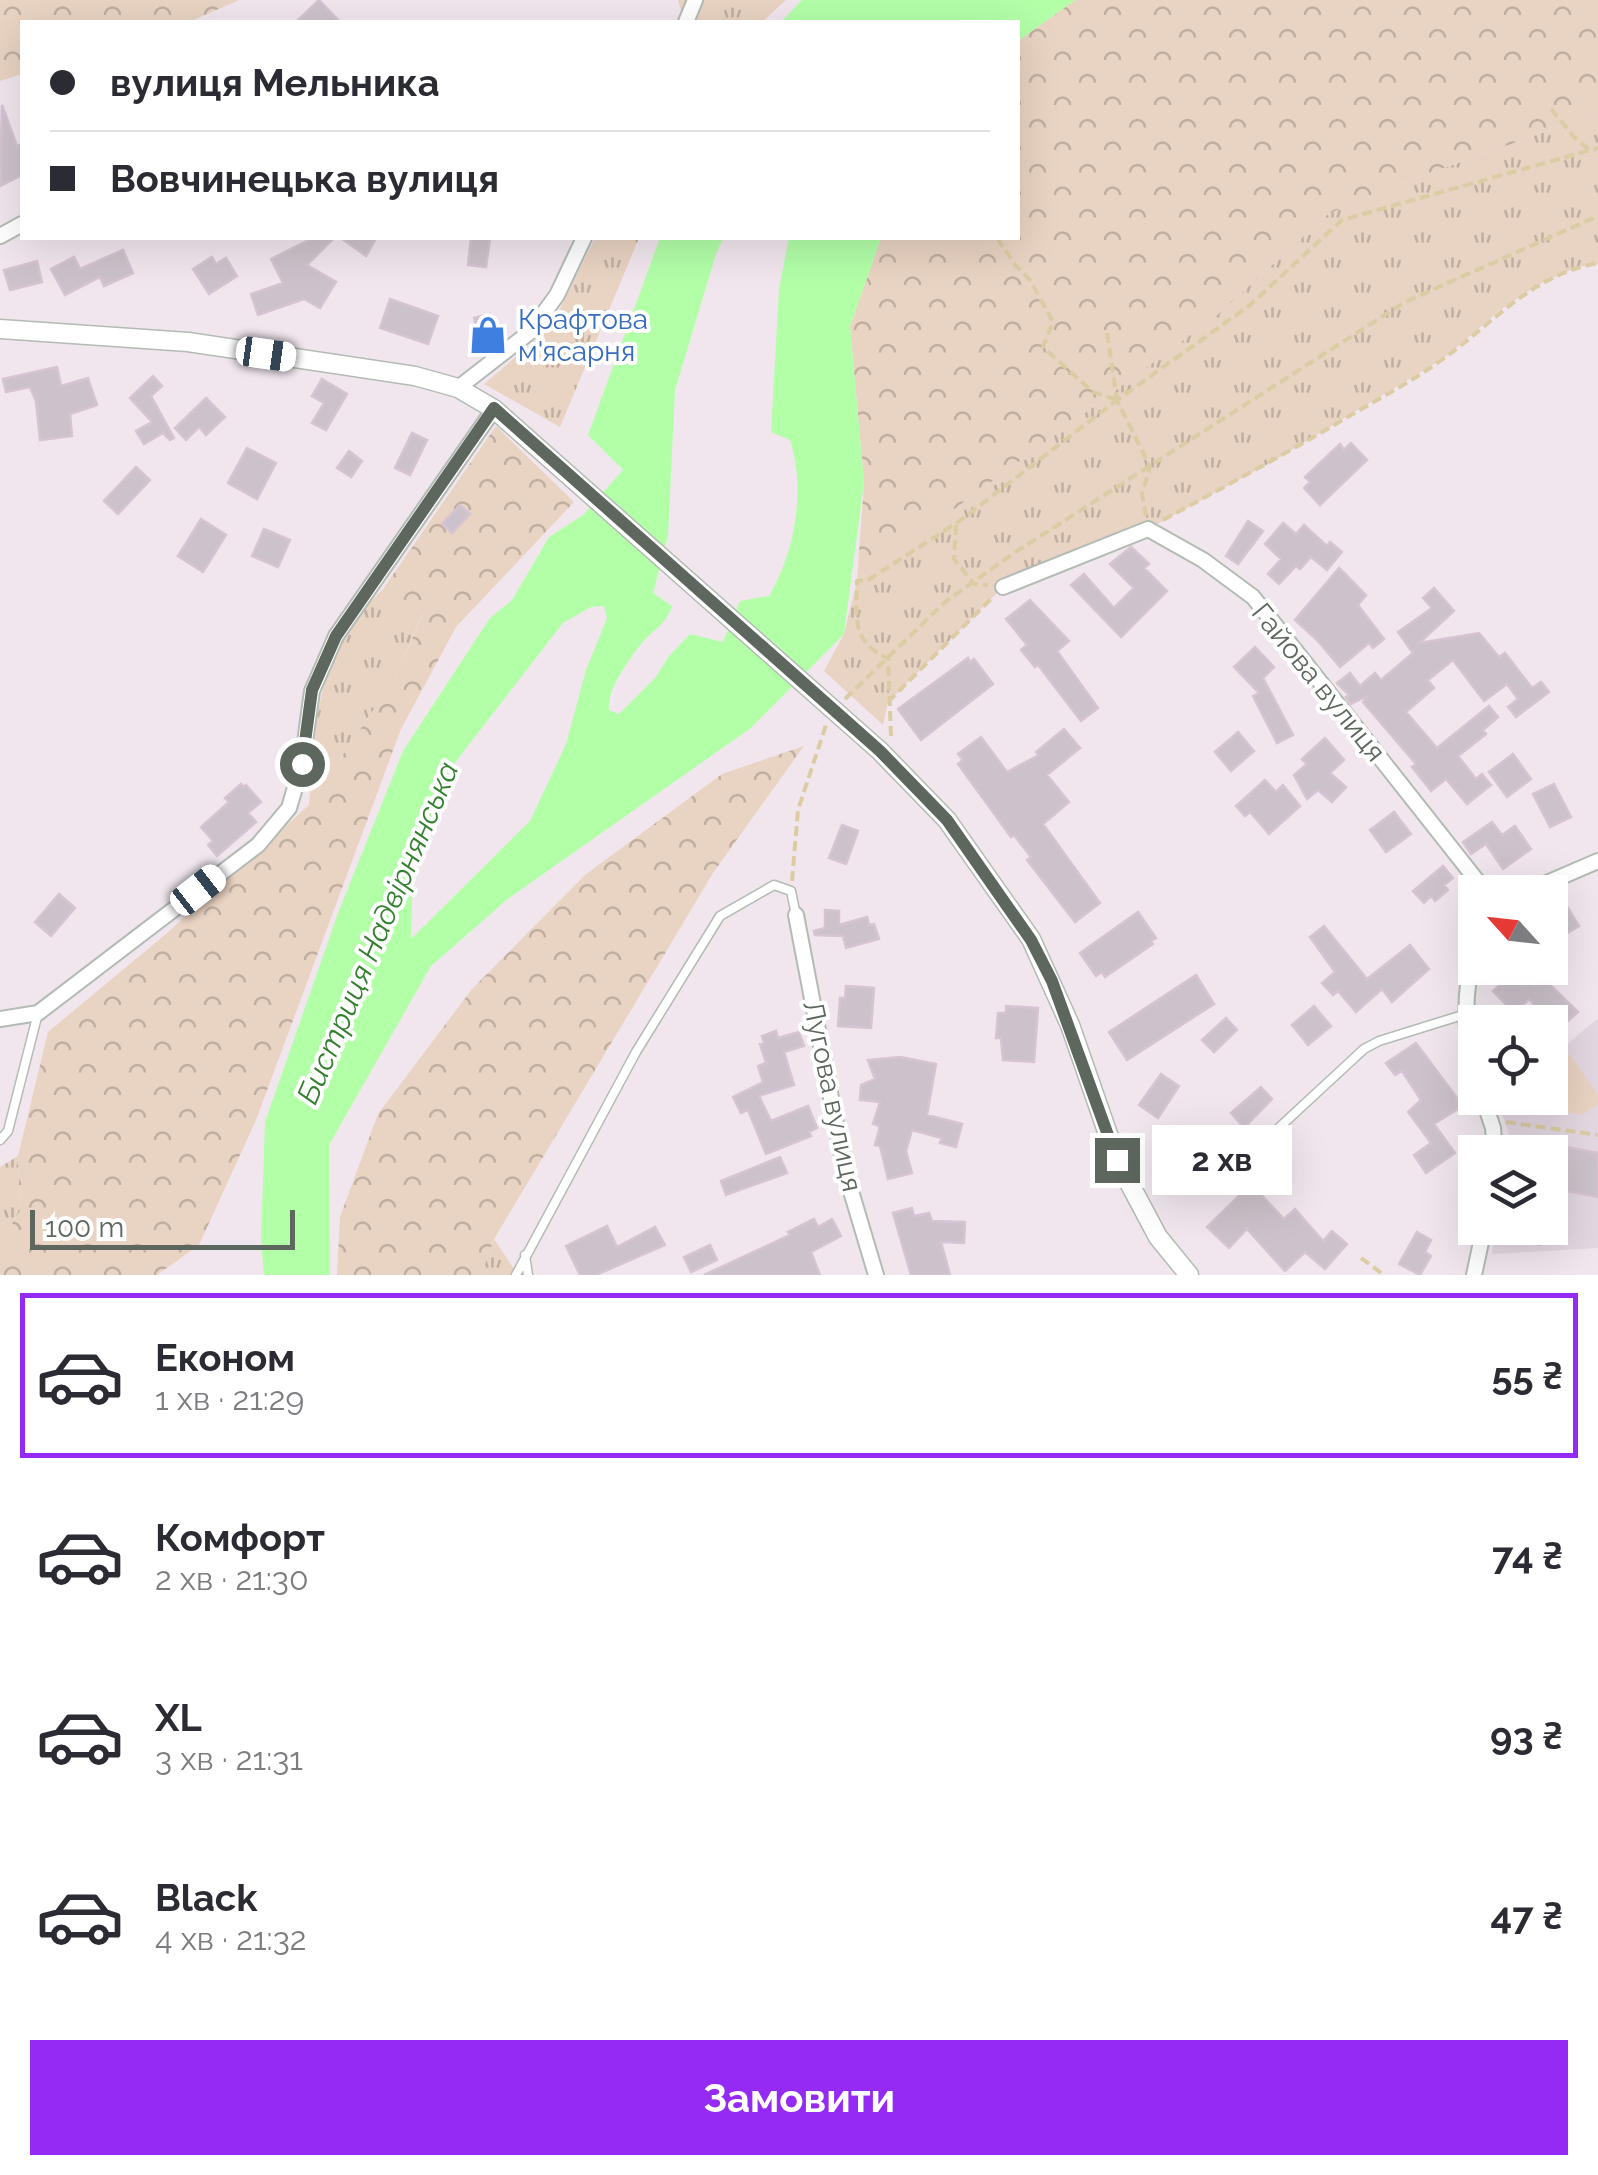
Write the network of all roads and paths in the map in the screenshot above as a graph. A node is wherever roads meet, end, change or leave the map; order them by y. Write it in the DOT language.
graph roads {
  1 [pos="1551,109"];
  2 [pos="1595,150"];
  3 [pos="1598,216"];
  4 [pos="583,240"];
  5 [pos="998,240"];
  6 [pos="1598,263"];
  7 [pos="0,328"];
  8 [pos="1107,332"];
  9 [pos="458,388"];
  10 [pos="1117,400"];
  11 [pos="494,408"];
  12 [pos="1150,467"];
  13 [pos="957,523"];
  14 [pos="1148,528"];
  15 [pos="974,584"];
  16 [pos="1003,587"];
  17 [pos="888,658"];
  18 [pos="888,702"];
  19 [pos="840,706"];
  20 [pos="827,725"];
  21 [pos="1598,861"];
  22 [pos="1473,875"];
  23 [pos="1565,875"];
  24 [pos="791,891"];
  25 [pos="796,916"];
  26 [pos="38,1013"];
  27 [pos="1458,1016"];
  28 [pos="0,1019"];
  29 [pos="1488,1115"];
  30 [pos="1493,1128"];
  31 [pos="1271,1134"];
  32 [pos="1494,1135"];
  33 [pos="1598,1135"];
  34 [pos="0,1140"];
  35 [pos="1480,1245"];
  36 [pos="525,1255"];
  37 [pos="1361,1258"];
  38 [pos="516,1275"];
  39 [pos="528,1275"];
  40 [pos="876,1275"];
  41 [pos="1189,1275"];
  42 [pos="1384,1275"];
  43 [pos="1474,1275"];
  1 -- 2 [label="path"];
  2 -- 10 [label="path"];
  3 -- 12 [label="path"];
  4 -- 9 [label="street"];
  5 -- 10 [label="path"];
  6 -- 14 [label="path"];
  7 -- 9 [label="street"];
  8 -- 10 [label="path"];
  9 -- 11 [label="street"];
  10 -- 12 [label="path"];
  10 -- 13 [label="path"];
  11 -- 26 [label="street"];
  11 -- 41 [label="street"];
  12 -- 14 [label="path"];
  12 -- 15 [label="path"];
  13 -- 15 [label="path"];
  13 -- 17 [label="path"];
  14 -- 16 [label="street"];
  14 -- 22 [label="street, Гайова вулиця"];
  15 -- 17 [label="path"];
  16 -- 18 [label="path"];
  17 -- 19 [label="path"];
  20 -- 24 [label="path"];
  21 -- 23 [label="street"];
  24 -- 25 [label="lane"];
  24 -- 36 [label="lane"];
  25 -- 40 [label="street, Лугова вулиця"];
  26 -- 28 [label="street"];
  26 -- 34 [label="lane"];
  27 -- 31 [label="lane"];
  29 -- 30 [label="street"];
  30 -- 32 [label="street"];
  30 -- 33 [label="path"];
  35 -- 43 [label="street"];
  36 -- 38 [label="lane"];
  36 -- 39 [label="lane"];
  37 -- 42 [label="path"];
}
